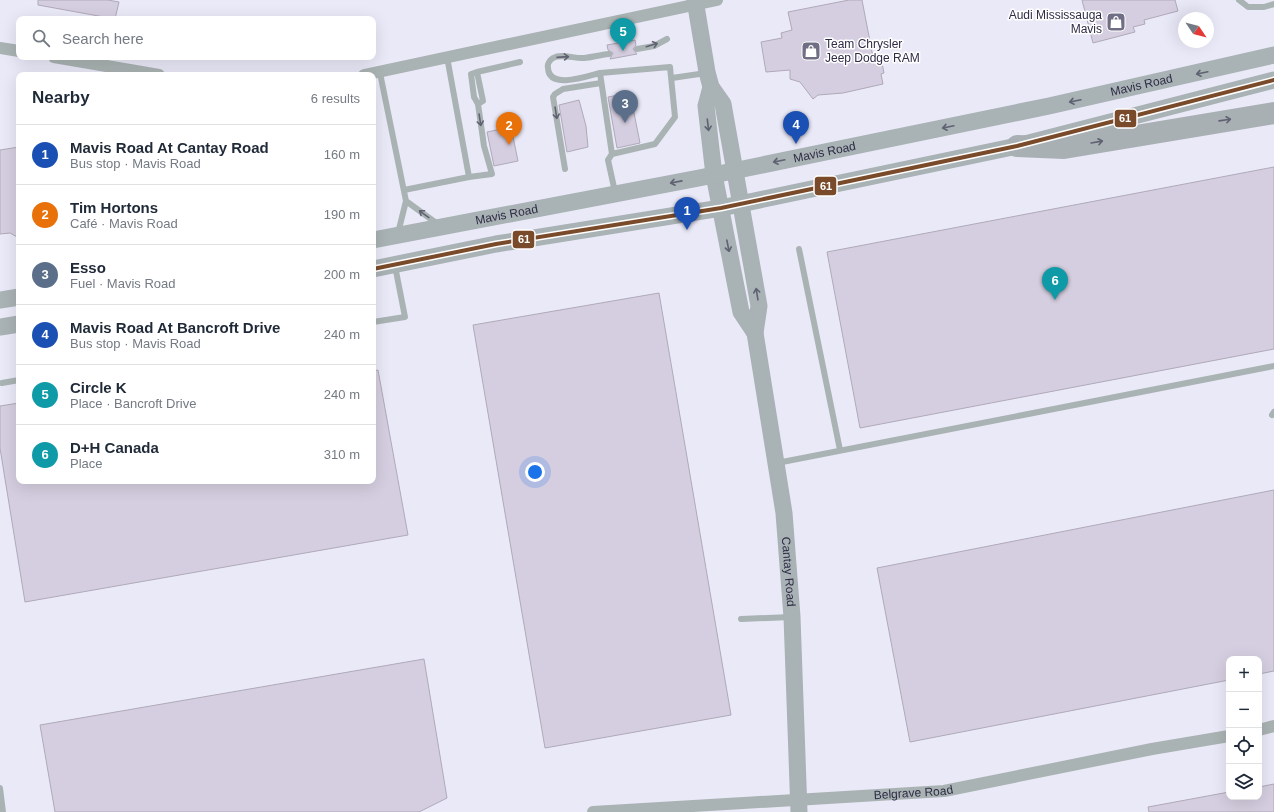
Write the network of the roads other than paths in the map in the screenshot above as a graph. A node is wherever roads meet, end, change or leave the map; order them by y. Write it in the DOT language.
graph roads {
  1 [pos="717,0"];
  2 [pos="1239,0"];
  3 [pos="696,3"];
  4 [pos="1274,4"];
  5 [pos="667,39"];
  6 [pos="0,48"];
  7 [pos="637,49"];
  8 [pos="16,51"];
  9 [pos="608,54"];
  10 [pos="1274,55"];
  11 [pos="446,58"];
  12 [pos="71,60"];
  13 [pos="520,62"];
  14 [pos="140,72"];
  15 [pos="380,73"];
  16 [pos="600,73"];
  17 [pos="376,74"];
  18 [pos="672,78"];
  19 [pos="709,80"];
  20 [pos="1274,80"];
  21 [pos="601,83"];
  22 [pos="1274,114"];
  23 [pos="1017,146"];
  24 [pos="612,154"];
  25 [pos="565,169"];
  26 [pos="735,171"];
  27 [pos="714,175"];
  28 [pos="469,177"];
  29 [pos="404,190"];
  30 [pos="616,194"];
  31 [pos="406,201"];
  32 [pos="742,204"];
  33 [pos="721,208"];
  34 [pos="442,227"];
  35 [pos="397,236"];
  36 [pos="376,240"];
  37 [pos="800,249"];
  38 [pos="395,265"];
  39 [pos="376,268"];
  40 [pos="16,297"];
  41 [pos="0,300"];
  42 [pos="376,322"];
  43 [pos="16,324"];
  44 [pos="0,327"];
  45 [pos="756,333"];
  46 [pos="1274,366"];
  47 [pos="16,381"];
  48 [pos="2,383"];
  49 [pos="840,450"];
  50 [pos="776,463"];
  51 [pos="792,617"];
  52 [pos="741,619"];
  53 [pos="1274,726"];
  54 [pos="1262,729"];
  55 [pos="1226,737"];
  56 [pos="0,788"];
  57 [pos="798,806"];
  58 [pos="3,812"];
  59 [pos="593,812"];
  1 -- 3 [label="street"];
  2 -- 4 [label="lane"];
  3 -- 11 [label="street"];
  3 -- 19 [label="main road"];
  7 -- 5 [label="lane, one-way"];
  6 -- 8 [label="street"];
  16 -- 9 [label="lane, one-way"];
  10 -- 26 [label="main road, Mavis Road, one-way"];
  11 -- 15 [label="street"];
  11 -- 28 [label="lane"];
  12 -- 14 [label="street"];
  13 -- 28 [label="lane, one-way"];
  15 -- 17 [label="street"];
  15 -- 29 [label="lane"];
  16 -- 18 [label="lane"];
  16 -- 21 [label="lane"];
  18 -- 19 [label="lane"];
  18 -- 24 [label="lane"];
  19 -- 26 [label="main road, Cantay Road"];
  19 -- 27 [label="main road, Cantay Road, one-way"];
  20 -- 23 [label="main road"];
  21 -- 24 [label="lane"];
  21 -- 25 [label="lane, one-way"];
  23 -- 22 [label="highway, one-way"];
  23 -- 32 [label="main road"];
  24 -- 30 [label="lane"];
  26 -- 27 [label="main road, Mavis Road"];
  26 -- 32 [label="main road, Cantay Road"];
  27 -- 30 [label="main road, Mavis Road, one-way"];
  27 -- 33 [label="main road, Cantay Road"];
  28 -- 29 [label="lane"];
  29 -- 31 [label="lane"];
  30 -- 34 [label="main road, Mavis Road"];
  34 -- 31 [label="lane, one-way"];
  31 -- 35 [label="lane"];
  32 -- 33 [label="main road"];
  45 -- 32 [label="main road, Cantay Road, one-way"];
  33 -- 38 [label="main road"];
  33 -- 45 [label="main road, Cantay Road, one-way"];
  34 -- 35 [label="main road, Mavis Road"];
  35 -- 36 [label="main road, Mavis Road"];
  37 -- 49 [label="lane"];
  38 -- 39 [label="main road"];
  38 -- 42 [label="lane"];
  40 -- 41 [label="main road"];
  43 -- 44 [label="main road"];
  45 -- 50 [label="main road, Cantay Road"];
  46 -- 49 [label="lane"];
  47 -- 48 [label="lane"];
  49 -- 50 [label="lane"];
  50 -- 51 [label="main road, Cantay Road"];
  51 -- 52 [label="lane"];
  51 -- 57 [label="main road, Cantay Road"];
  53 -- 54 [label="street"];
  55 -- 57 [label="street, Belgrave Road"];
  56 -- 58 [label="lane"];
  57 -- 59 [label="street, Belgrave Road"];
}
